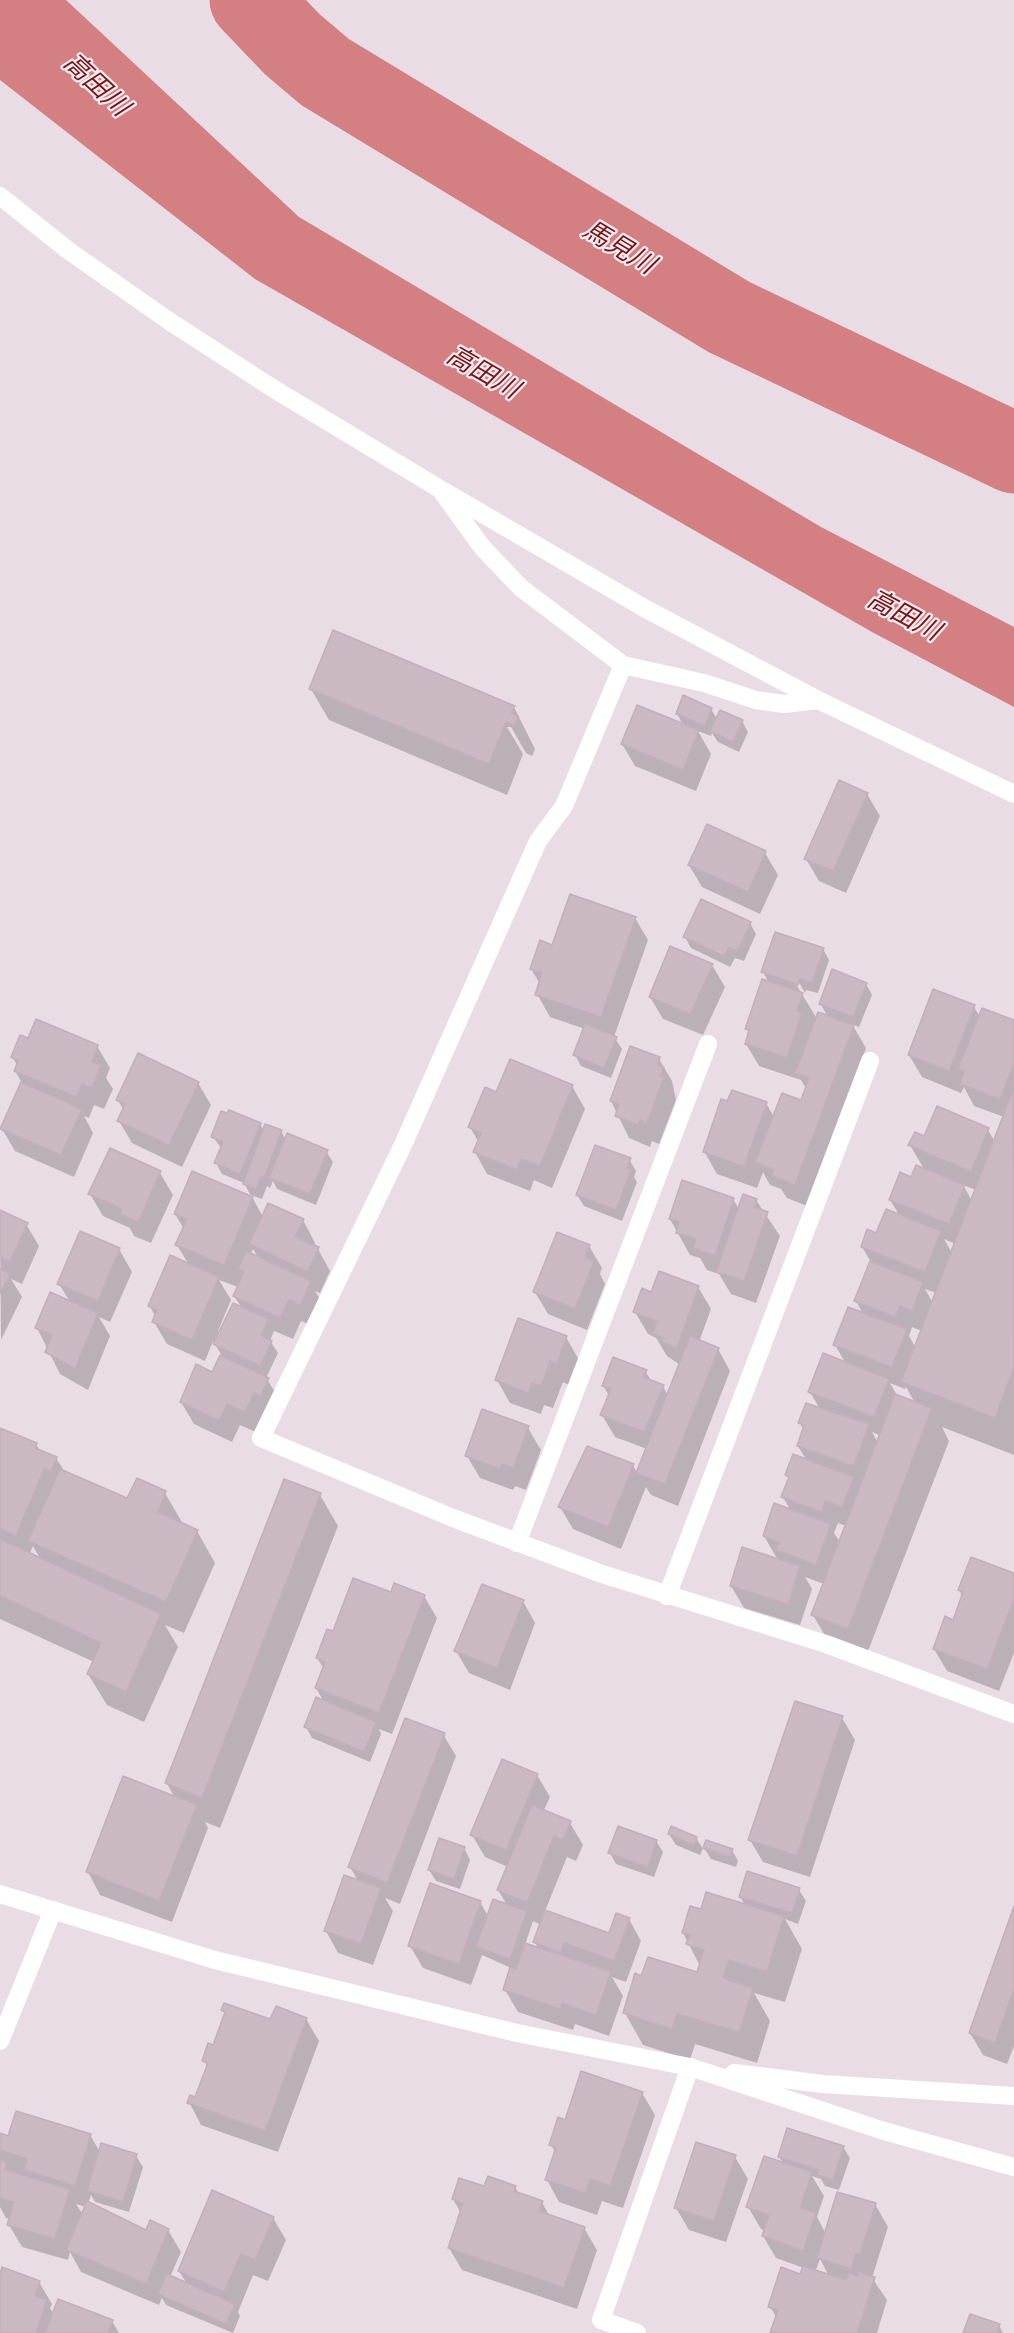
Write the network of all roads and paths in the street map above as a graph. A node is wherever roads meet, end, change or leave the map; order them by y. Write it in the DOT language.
graph roads {
  1 [pos="0,196"];
  2 [pos="440,489"];
  3 [pos="623,665"];
  4 [pos="818,700"];
  5 [pos="1014,794"];
  6 [pos="708,1044"];
  7 [pos="870,1061"];
  8 [pos="517,1543"];
  9 [pos="666,1596"];
  10 [pos="1014,1714"];
  11 [pos="0,1894"];
  12 [pos="53,1910"];
  13 [pos="0,2042"];
  14 [pos="690,2067"];
  15 [pos="1014,2096"];
  16 [pos="1014,2167"];
  17 [pos="637,2333"];
  1 -- 2 [label="street"];
  2 -- 3 [label="street"];
  2 -- 4 [label="street"];
  3 -- 4 [label="street"];
  3 -- 8 [label="street"];
  4 -- 5 [label="street"];
  6 -- 8 [label="street"];
  7 -- 9 [label="street"];
  8 -- 9 [label="street"];
  9 -- 10 [label="street"];
  11 -- 12 [label="street"];
  12 -- 13 [label="street"];
  12 -- 14 [label="street"];
  14 -- 15 [label="street"];
  14 -- 16 [label="street"];
  14 -- 17 [label="street"];
}
